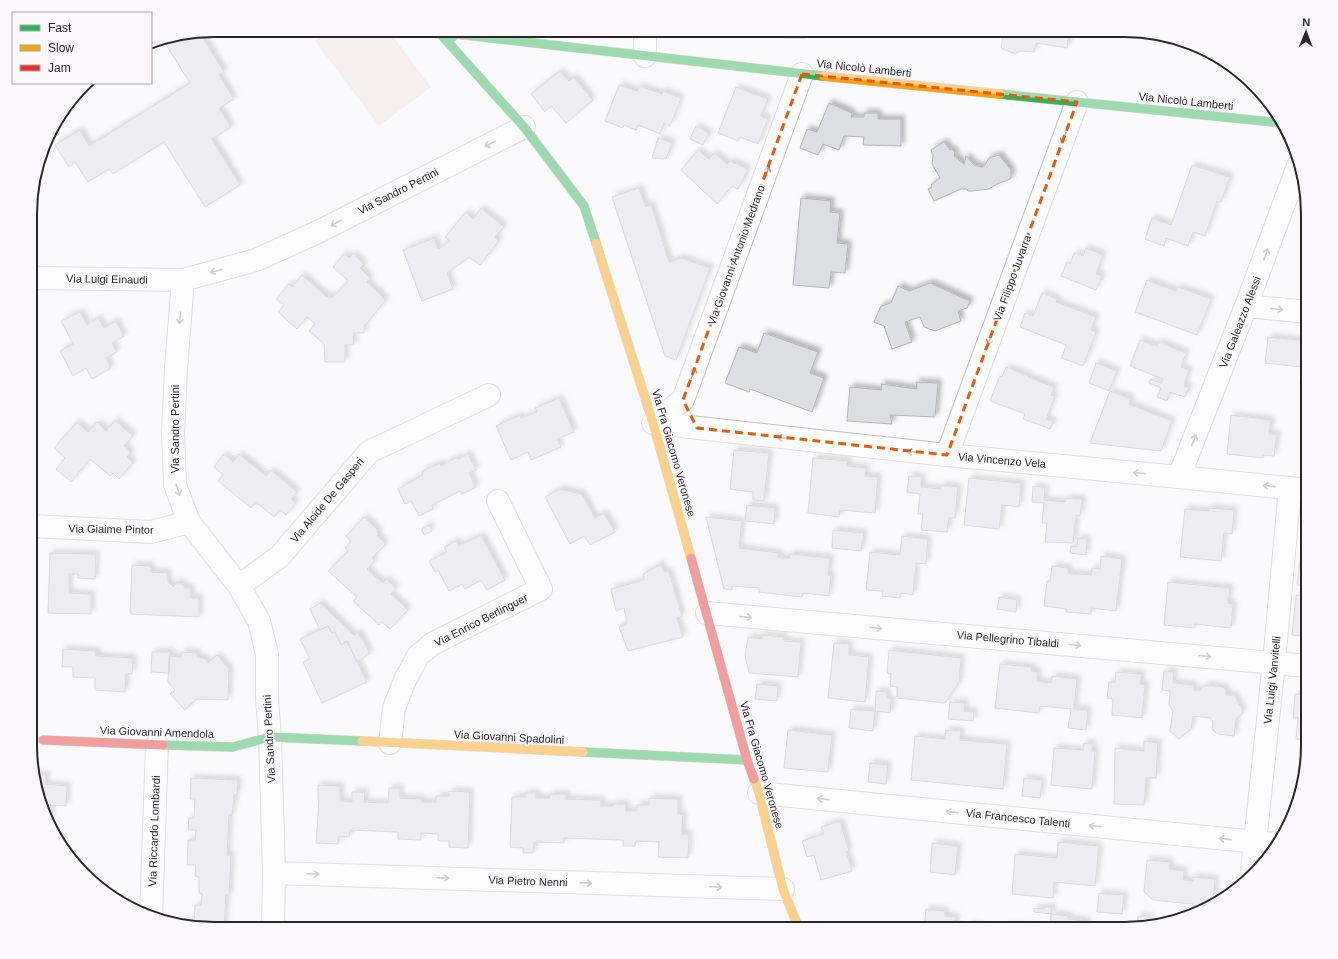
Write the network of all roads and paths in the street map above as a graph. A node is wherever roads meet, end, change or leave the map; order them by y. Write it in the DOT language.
graph roads {
  1 [pos="443,37"];
  2 [pos="452,37"];
  3 [pos="482,37"];
  4 [pos="645,37"];
  5 [pos="447,41"];
  6 [pos="645,56"];
  7 [pos="802,74"];
  8 [pos="1077,102"];
  9 [pos="1275,122"];
  10 [pos="524,127"];
  11 [pos="1296,172"];
  12 [pos="37,278"];
  13 [pos="183,280"];
  14 [pos="1246,306"];
  15 [pos="1301,311"];
  16 [pos="489,395"];
  17 [pos="683,400"];
  18 [pos="653,424"];
  19 [pos="697,428"];
  20 [pos="947,455"];
  21 [pos="1179,477"];
  22 [pos="1299,489"];
  23 [pos="498,501"];
  24 [pos="189,522"];
  25 [pos="37,526"];
  26 [pos="239,586"];
  27 [pos="707,613"];
  28 [pos="1274,662"];
  29 [pos="1301,665"];
  30 [pos="270,737"];
  31 [pos="43,740"];
  32 [pos="390,743"];
  33 [pos="157,745"];
  34 [pos="747,760"];
  35 [pos="758,793"];
  36 [pos="1256,842"];
  37 [pos="1271,843"];
  38 [pos="1253,866"];
  39 [pos="274,873"];
  40 [pos="783,889"];
  41 [pos="151,911"];
  42 [pos="273,922"];
  43 [pos="797,922"];
  1 -- 5 [label="street, Via Fra Giacomo Veronese"];
  2 -- 5 [label="street, Via Nicolò Lamberti"];
  3 -- 6 [label="street, Via Nicolò Lamberti"];
  4 -- 6 [label="street"];
  5 -- 10 [label="street, Via Fra Giacomo Veronese"];
  6 -- 7 [label="street, Via Nicolò Lamberti"];
  7 -- 8 [label="street, Via Nicolò Lamberti"];
  17 -- 7 [label="street, Via Giovanni Antonio Medrano, one-way"];
  8 -- 9 [label="street, Via Nicolò Lamberti"];
  8 -- 20 [label="street, Via Filippo Juvarra, one-way"];
  10 -- 13 [label="street, Via Sandro Pertini, one-way"];
  10 -- 18 [label="street, Via Fra Giacomo Veronese"];
  14 -- 11 [label="street, Via Galeazzo Alessi, one-way"];
  12 -- 13 [label="street, Via Luigi Einaudi"];
  13 -- 24 [label="street, Via Sandro Pertini, one-way"];
  14 -- 15 [label="street, one-way"];
  21 -- 14 [label="street, Via Galeazzo Alessi, one-way"];
  16 -- 26 [label="street, Via Alcide De Gasperi"];
  17 -- 18 [label="street"];
  17 -- 19 [label="street"];
  18 -- 19 [label="street, Via Vincenzo Vela"];
  18 -- 27 [label="street, Via Fra Giacomo Veronese"];
  20 -- 19 [label="street, Via Vincenzo Vela, one-way"];
  21 -- 20 [label="street, Via Vincenzo Vela, one-way"];
  22 -- 21 [label="street, Via Vincenzo Vela, one-way"];
  22 -- 28 [label="street, Via Luigi Vanvitelli"];
  23 -- 32 [label="street, Via Enrico Berlinguer"];
  24 -- 25 [label="street, Via Giaime Pintor"];
  24 -- 26 [label="street, Via Sandro Pertini"];
  26 -- 30 [label="street, Via Sandro Pertini"];
  27 -- 28 [label="street, Via Pellegrino Tibaldi, one-way"];
  27 -- 34 [label="street, Via Fra Giacomo Veronese"];
  28 -- 29 [label="street, Via Pellegrino Tibaldi"];
  28 -- 36 [label="street, Via Luigi Vanvitelli"];
  30 -- 32 [label="street, Via Giovanni Spadolini"];
  30 -- 33 [label="street, Via Giovanni Amendola"];
  30 -- 39 [label="street, Via Sandro Pertini"];
  31 -- 33 [label="street, Via Giovanni Amendola"];
  32 -- 34 [label="street, Via Giovanni Spadolini"];
  33 -- 41 [label="street, Via Riccardo Lombardi"];
  34 -- 35 [label="street, Via Fra Giacomo Veronese"];
  36 -- 35 [label="street, Via Francesco Talenti, one-way"];
  35 -- 40 [label="street, Via Fra Giacomo Veronese"];
  36 -- 37 [label="street, Via Francesco Talenti"];
  36 -- 38 [label="street, Via Luigi Vanvitelli"];
  39 -- 40 [label="street, Via Pietro Nenni, one-way"];
  39 -- 42 [label="street, Via Sandro Pertini"];
  40 -- 43 [label="street, Via Fra Giacomo Veronese"];
}
